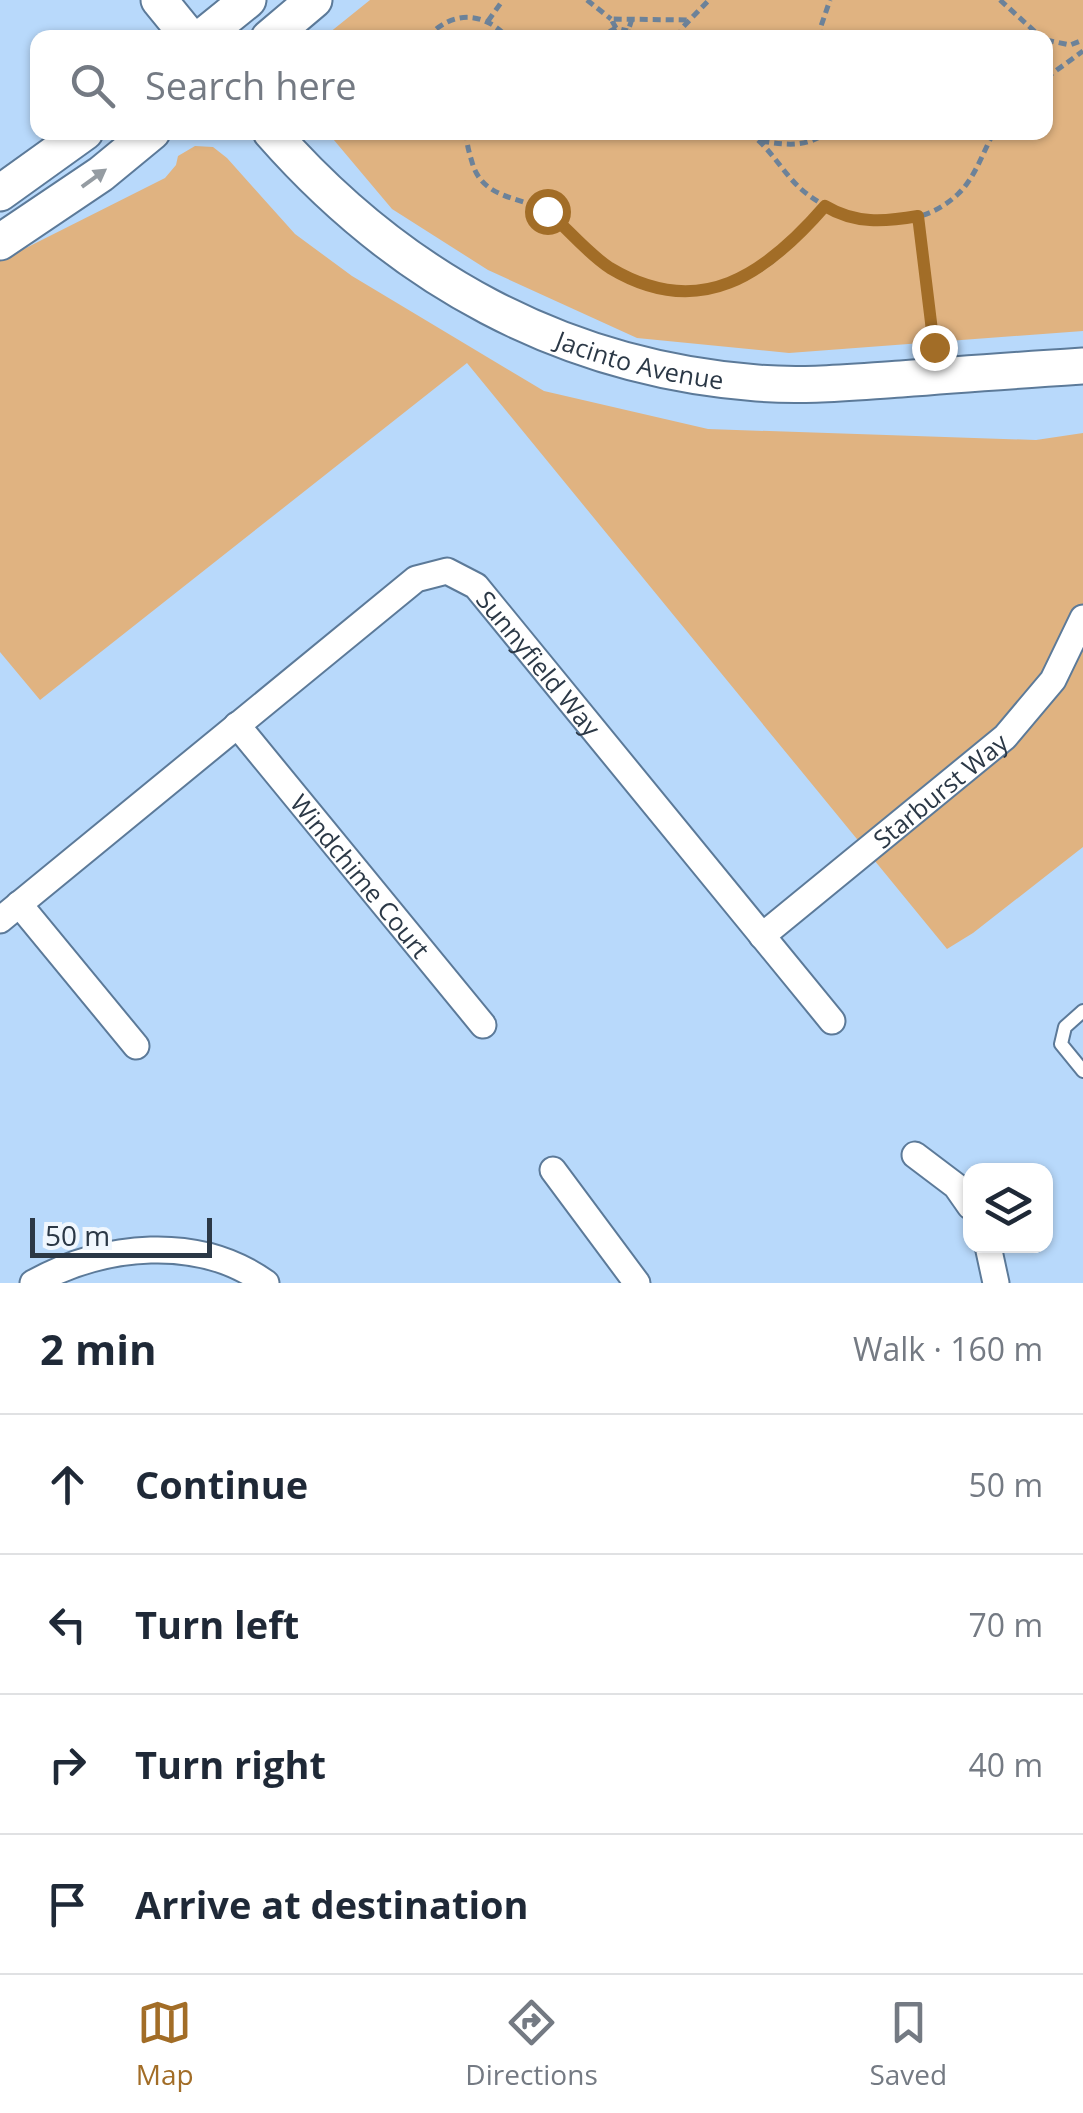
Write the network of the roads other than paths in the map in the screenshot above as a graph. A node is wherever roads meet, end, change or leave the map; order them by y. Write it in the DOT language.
graph roads {
  1 [pos="160,0"];
  2 [pos="248,0"];
  3 [pos="314,0"];
  4 [pos="184,30"];
  5 [pos="211,30"];
  6 [pos="278,30"];
  7 [pos="74,140"];
  8 [pos="142,140"];
  9 [pos="278,140"];
  10 [pos="0,193"];
  11 [pos="0,242"];
  12 [pos="1083,366"];
  13 [pos="1083,618"];
  14 [pos="237,725"];
  15 [pos="10,912"];
  16 [pos="762,936"];
  17 [pos="1083,1011"];
  18 [pos="832,1021"];
  19 [pos="483,1026"];
  20 [pos="136,1046"];
  21 [pos="1083,1071"];
  22 [pos="915,1155"];
  23 [pos="553,1170"];
  24 [pos="963,1198"];
  25 [pos="990,1253"];
  26 [pos="34,1283"];
  27 [pos="266,1283"];
  28 [pos="637,1283"];
  29 [pos="996,1283"];
  1 -- 4 [label="street"];
  2 -- 5 [label="street"];
  3 -- 6 [label="street"];
  7 -- 10 [label="street"];
  11 -- 8 [label="street, one-way"];
  9 -- 12 [label="street, Jacinto Avenue"];
  13 -- 16 [label="street, Starburst Way"];
  14 -- 15 [label="street, Sunnyfield Way"];
  14 -- 16 [label="street, Sunnyfield Way"];
  14 -- 19 [label="street, Windchime Court"];
  15 -- 20 [label="street"];
  16 -- 18 [label="street, Sunnyfield Way"];
  17 -- 21 [label="lane"];
  22 -- 24 [label="street"];
  23 -- 28 [label="street"];
  25 -- 29 [label="street"];
  26 -- 27 [label="street"];
}
